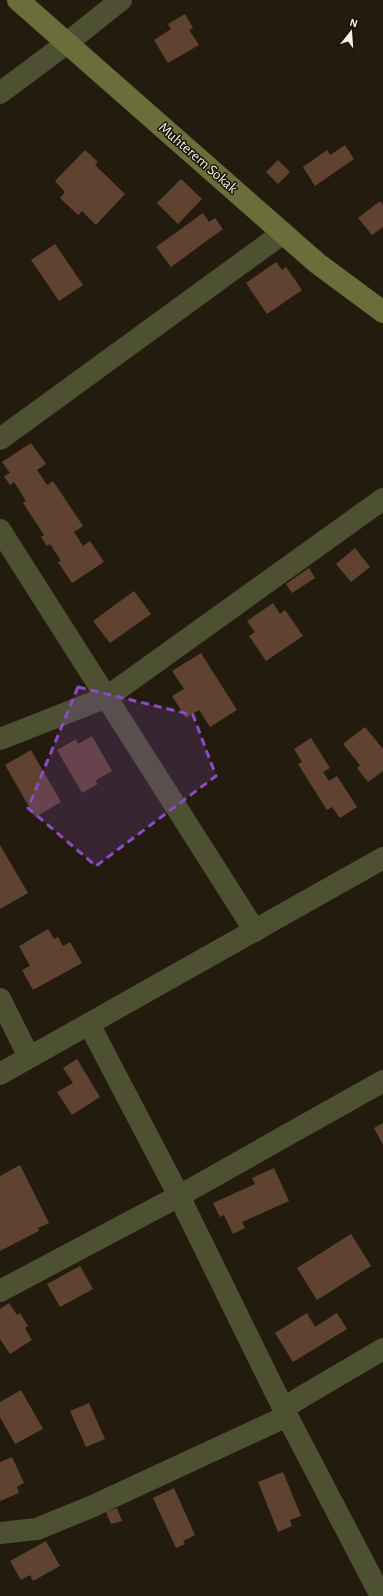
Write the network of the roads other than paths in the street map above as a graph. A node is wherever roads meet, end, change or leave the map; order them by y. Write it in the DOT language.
graph roads {
  1 [pos="18,0"];
  2 [pos="121,0"];
  3 [pos="67,44"];
  4 [pos="0,94"];
  5 [pos="283,233"];
  6 [pos="383,312"];
  7 [pos="0,439"];
  8 [pos="383,499"];
  9 [pos="0,530"];
  10 [pos="107,697"];
  11 [pos="0,739"];
  12 [pos="383,858"];
  13 [pos="255,931"];
  14 [pos="0,999"];
  15 [pos="89,1024"];
  16 [pos="29,1057"];
  17 [pos="0,1074"];
  18 [pos="383,1081"];
  19 [pos="179,1196"];
  20 [pos="0,1291"];
  21 [pos="383,1349"];
  22 [pos="285,1412"];
  23 [pos="0,1533"];
  24 [pos="381,1596"];
  1 -- 3 [label="street, Muhterem Sokak"];
  2 -- 3 [label="street"];
  3 -- 4 [label="street"];
  3 -- 5 [label="street, Muhterem Sokak"];
  5 -- 6 [label="street, Muhterem Sokak"];
  5 -- 7 [label="street"];
  8 -- 10 [label="street"];
  9 -- 10 [label="street"];
  10 -- 11 [label="street"];
  10 -- 13 [label="street"];
  12 -- 13 [label="street"];
  13 -- 15 [label="street"];
  14 -- 16 [label="street"];
  15 -- 16 [label="street"];
  15 -- 19 [label="street"];
  16 -- 17 [label="street"];
  18 -- 19 [label="street"];
  19 -- 20 [label="street"];
  19 -- 22 [label="street"];
  21 -- 22 [label="street"];
  22 -- 23 [label="street"];
  22 -- 24 [label="street"];
}
